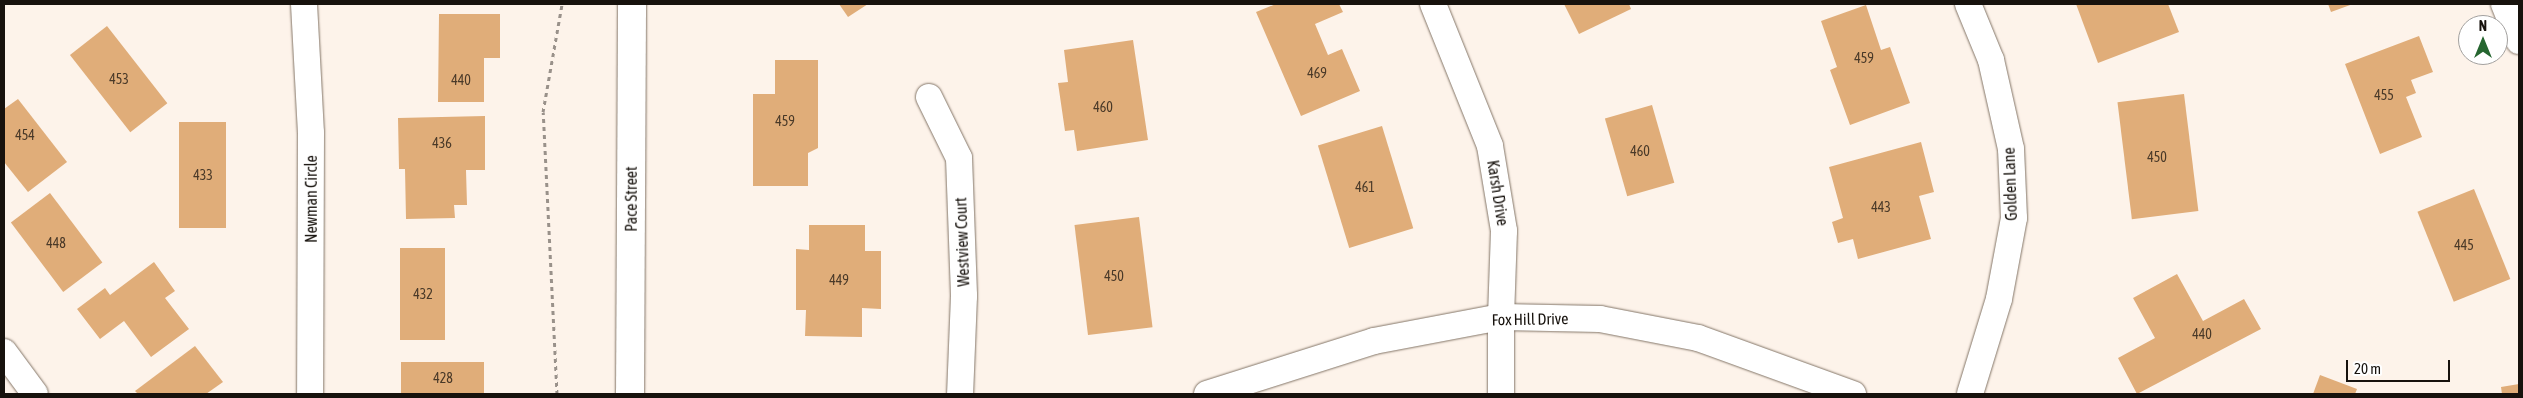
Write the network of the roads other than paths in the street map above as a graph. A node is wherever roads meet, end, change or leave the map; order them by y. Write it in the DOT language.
graph roads {
  1 [pos="304,4"];
  2 [pos="632,4"];
  3 [pos="1433,4"];
  4 [pos="1968,4"];
  5 [pos="2504,4"];
  6 [pos="2519,41"];
  7 [pos="929,97"];
  8 [pos="1500,317"];
  9 [pos="4,352"];
  10 [pos="35,394"];
  11 [pos="310,394"];
  12 [pos="630,394"];
  13 [pos="960,394"];
  14 [pos="1206,394"];
  15 [pos="1501,394"];
  16 [pos="1853,394"];
  17 [pos="1970,394"];
  1 -- 11 [label="street, Newman Circle"];
  2 -- 12 [label="main road, Pace Street"];
  3 -- 8 [label="street, Karsh Drive"];
  4 -- 17 [label="street, Golden Lane"];
  5 -- 6 [label="street"];
  7 -- 13 [label="street, Westview Court"];
  8 -- 14 [label="street, Fox Hill Drive"];
  8 -- 15 [label="street, Karsh Drive"];
  8 -- 16 [label="street, Fox Hill Drive"];
  9 -- 10 [label="street"];
}
